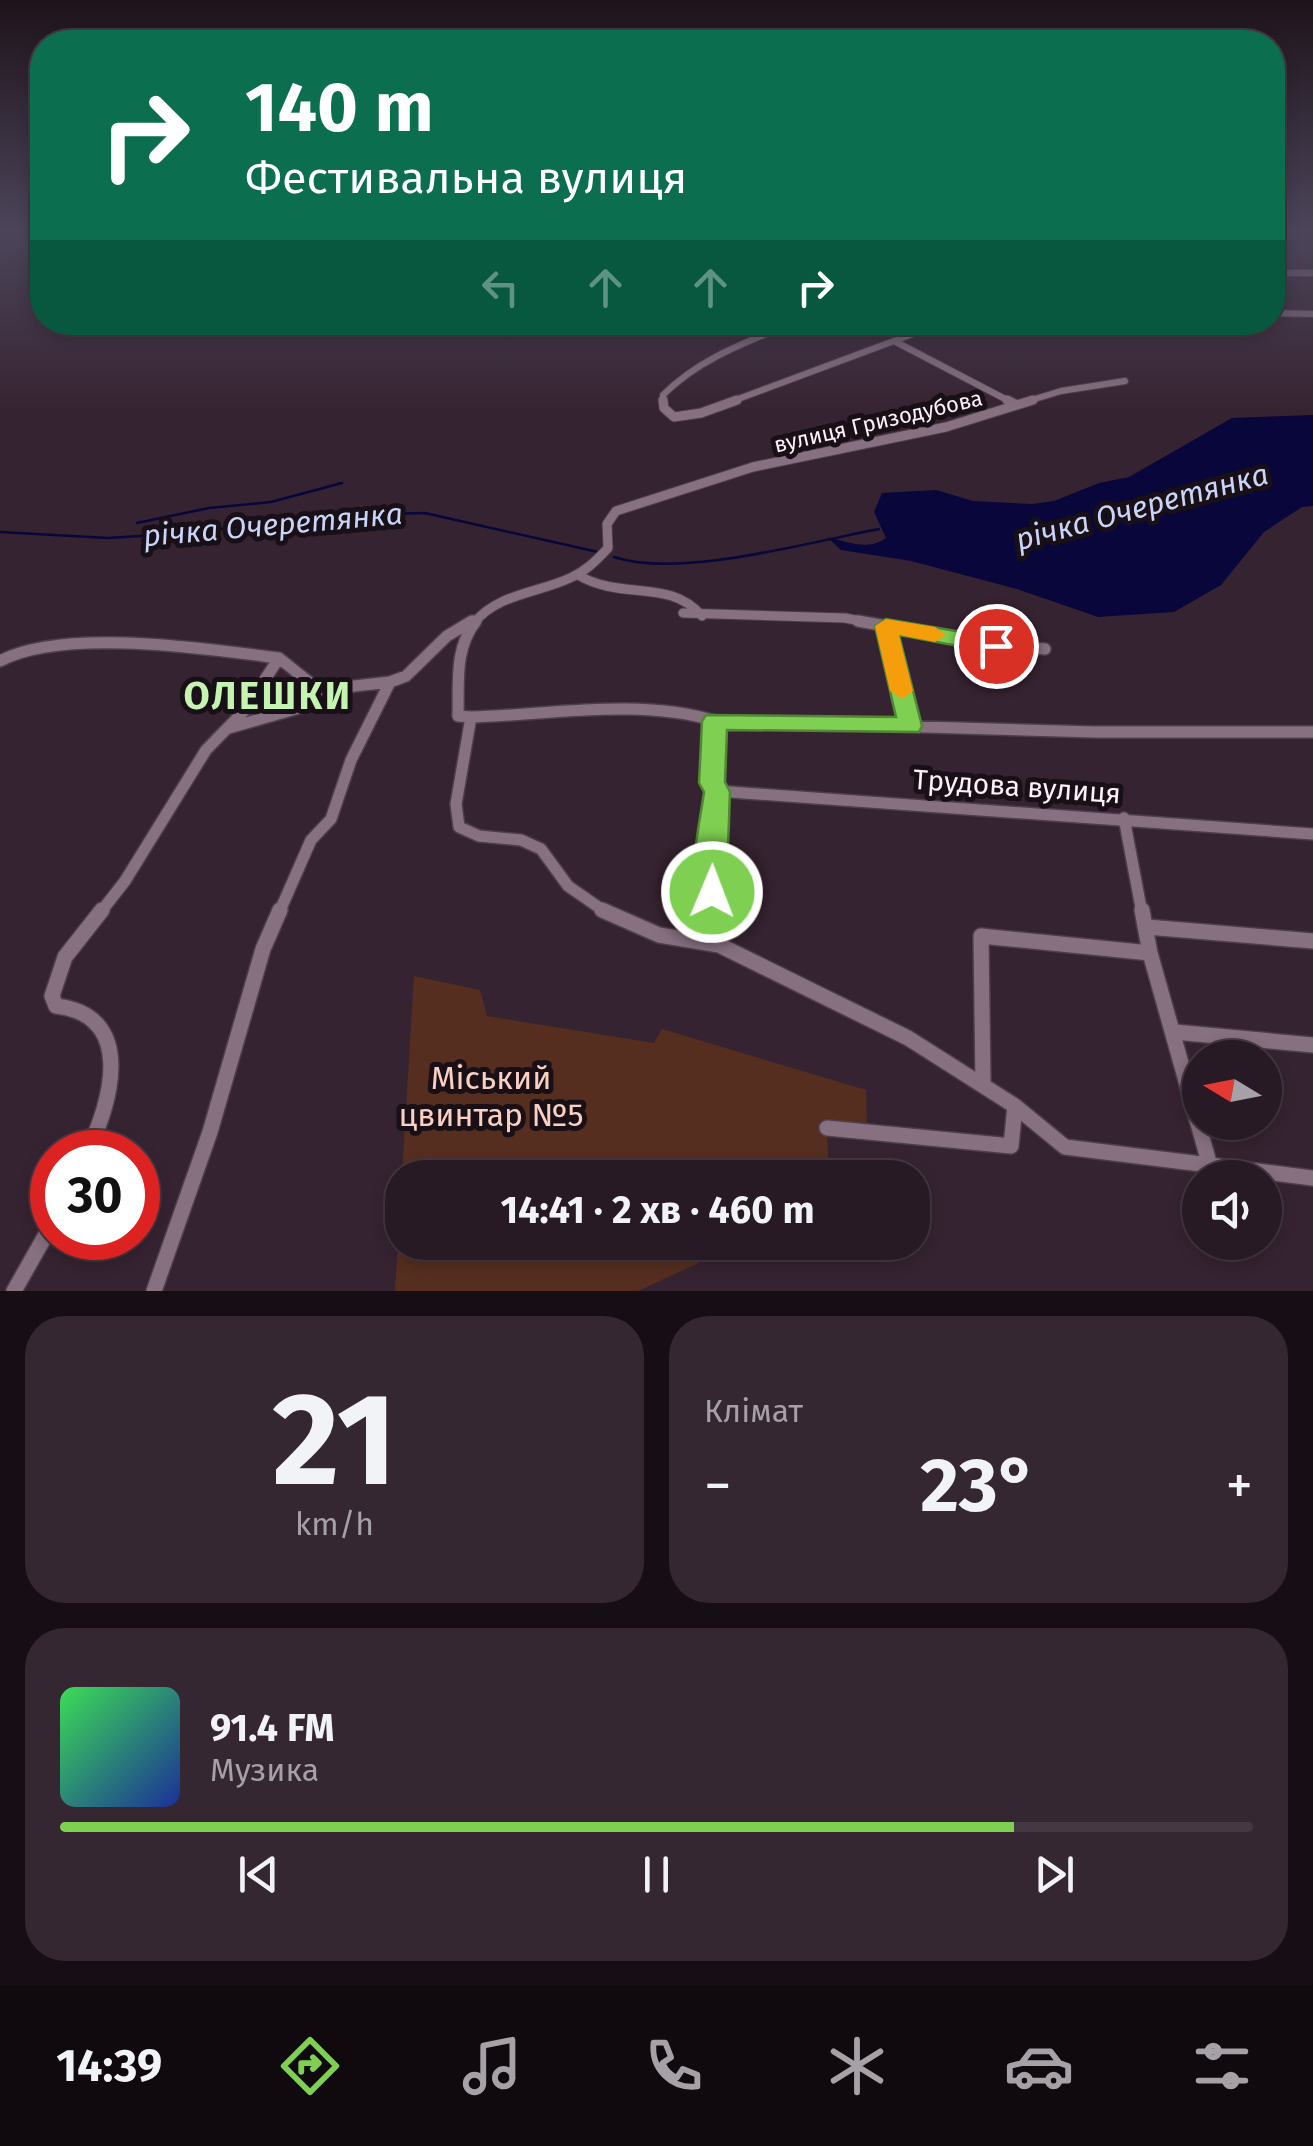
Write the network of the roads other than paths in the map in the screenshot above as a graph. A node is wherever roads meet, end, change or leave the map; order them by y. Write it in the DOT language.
graph roads {
  1 [pos="1285,313"];
  2 [pos="1313,314"];
  3 [pos="760,335"];
  4 [pos="913,335"];
  5 [pos="896,342"];
  6 [pos="1125,381"];
  7 [pos="1015,404"];
  8 [pos="578,575"];
  9 [pos="683,613"];
  10 [pos="702,616"];
  11 [pos="474,620"];
  12 [pos="886,626"];
  13 [pos="1045,649"];
  14 [pos="279,658"];
  15 [pos="0,661"];
  16 [pos="390,682"];
  17 [pos="319,690"];
  18 [pos="470,717"];
  19 [pos="715,721"];
  20 [pos="910,726"];
  21 [pos="229,728"];
  22 [pos="1313,732"];
  23 [pos="717,792"];
  24 [pos="1124,818"];
  25 [pos="1313,834"];
  26 [pos="1147,927"];
  27 [pos="1313,940"];
  28 [pos="720,945"];
  29 [pos="1150,954"];
  30 [pos="1174,1032"];
  31 [pos="1313,1045"];
  32 [pos="983,1082"];
  33 [pos="1015,1106"];
  34 [pos="827,1128"];
  35 [pos="96,1130"];
  36 [pos="1208,1160"];
  37 [pos="1182,1162"];
  38 [pos="1282,1174"];
  39 [pos="1313,1178"];
  40 [pos="32,1260"];
  41 [pos="14,1291"];
  42 [pos="154,1291"];
  1 -- 2 [label="street"];
  3 -- 5 [label="street"];
  4 -- 5 [label="street"];
  5 -- 7 [label="street"];
  6 -- 7 [label="street, вулиця Гризодубова"];
  7 -- 8 [label="street, вулиця Гризодубова"];
  8 -- 10 [label="street"];
  8 -- 11 [label="street"];
  9 -- 10 [label="street"];
  10 -- 12 [label="street"];
  11 -- 16 [label="street"];
  11 -- 18 [label="street"];
  12 -- 13 [label="street"];
  12 -- 20 [label="street"];
  14 -- 15 [label="street"];
  14 -- 17 [label="street"];
  14 -- 21 [label="street"];
  16 -- 17 [label="street"];
  16 -- 42 [label="street"];
  17 -- 21 [label="street"];
  18 -- 19 [label="street"];
  18 -- 28 [label="street"];
  19 -- 20 [label="street"];
  19 -- 23 [label="street"];
  20 -- 22 [label="street"];
  21 -- 35 [label="street"];
  23 -- 24 [label="street, Трудова вулиця"];
  23 -- 28 [label="street"];
  24 -- 25 [label="street, Трудова вулиця"];
  24 -- 26 [label="street"];
  26 -- 27 [label="street"];
  26 -- 29 [label="street"];
  28 -- 32 [label="street"];
  29 -- 30 [label="street"];
  29 -- 32 [label="street"];
  30 -- 31 [label="street"];
  30 -- 36 [label="street"];
  32 -- 33 [label="street"];
  33 -- 34 [label="street"];
  33 -- 37 [label="street"];
  38 -- 39 [label="street"];
  40 -- 41 [label="street"];
}
